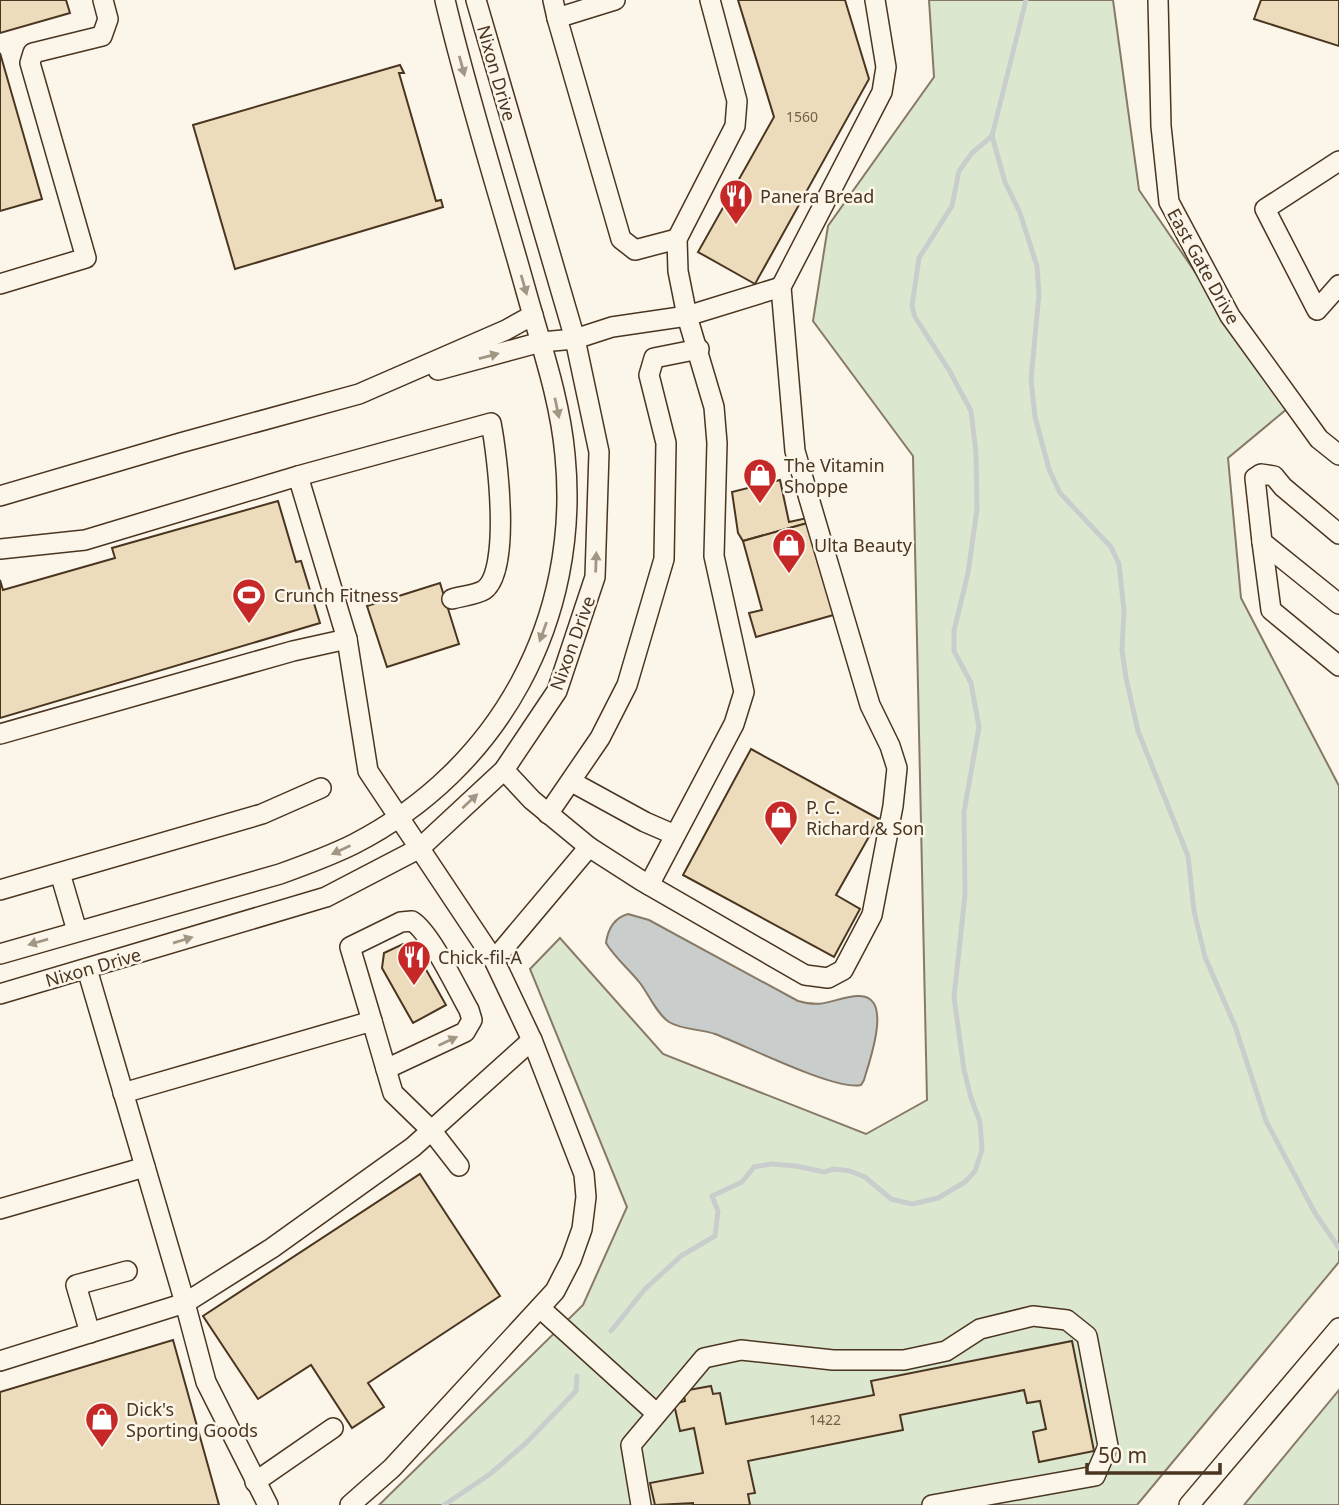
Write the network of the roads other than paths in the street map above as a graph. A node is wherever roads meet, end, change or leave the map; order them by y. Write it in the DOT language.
graph roads {
  1 [pos="103,0"];
  2 [pos="445,0"];
  3 [pos="476,0"];
  4 [pos="615,0"];
  5 [pos="710,0"];
  6 [pos="875,0"];
  7 [pos="1158,0"];
  8 [pos="555,9"];
  9 [pos="1339,161"];
  10 [pos="677,239"];
  11 [pos="0,284"];
  12 [pos="1339,285"];
  13 [pos="781,287"];
  14 [pos="533,315"];
  15 [pos="687,316"];
  16 [pos="576,339"];
  17 [pos="541,342"];
  18 [pos="699,349"];
  19 [pos="376,387"];
  20 [pos="1339,455"];
  21 [pos="298,476"];
  22 [pos="0,496"];
  23 [pos="1339,534"];
  24 [pos="1262,542"];
  25 [pos="0,549"];
  26 [pos="452,599"];
  27 [pos="1339,604"];
  28 [pos="347,639"];
  29 [pos="1339,666"];
  30 [pos="0,734"];
  31 [pos="504,770"];
  32 [pos="572,782"];
  33 [pos="321,788"];
  34 [pos="548,814"];
  35 [pos="400,816"];
  36 [pos="675,835"];
  37 [pos="589,847"];
  38 [pos="420,848"];
  39 [pos="60,873"];
  40 [pos="649,885"];
  41 [pos="0,890"];
  42 [pos="77,931"];
  43 [pos="0,954"];
  44 [pos="494,960"];
  45 [pos="87,969"];
  46 [pos="0,994"];
  47 [pos="372,1021"];
  48 [pos="531,1040"];
  49 [pos="386,1069"];
  50 [pos="123,1093"];
  51 [pos="431,1130"];
  52 [pos="459,1166"];
  53 [pos="145,1167"];
  54 [pos="0,1209"];
  55 [pos="127,1270"];
  56 [pos="185,1303"];
  57 [pos="540,1308"];
  58 [pos="1339,1328"];
  59 [pos="90,1333"];
  60 [pos="0,1361"];
  61 [pos="656,1413"];
  62 [pos="333,1428"];
  63 [pos="255,1482"];
  64 [pos="268,1505"];
  65 [pos="351,1505"];
  66 [pos="641,1505"];
  67 [pos="932,1505"];
  68 [pos="1189,1505"];
  1 -- 11 [label="street"];
  2 -- 14 [label="street, Nixon Drive, one-way"];
  3 -- 16 [label="street, Nixon Drive"];
  4 -- 8 [label="street"];
  5 -- 10 [label="street"];
  6 -- 13 [label="street"];
  7 -- 20 [label="street, East Gate Drive"];
  8 -- 10 [label="street"];
  9 -- 12 [label="street"];
  10 -- 15 [label="street"];
  13 -- 15 [label="street"];
  13 -- 40 [label="street"];
  14 -- 17 [label="street, Nixon Drive"];
  14 -- 19 [label="street"];
  15 -- 16 [label="street"];
  15 -- 18 [label="street"];
  16 -- 17 [label="street"];
  31 -- 16 [label="street, Nixon Drive, one-way"];
  19 -- 17 [label="street, one-way"];
  17 -- 35 [label="street, Nixon Drive, one-way"];
  18 -- 32 [label="street"];
  18 -- 36 [label="street"];
  19 -- 22 [label="street"];
  21 -- 25 [label="street"];
  21 -- 26 [label="street"];
  21 -- 28 [label="street"];
  23 -- 24 [label="street"];
  24 -- 27 [label="street"];
  24 -- 29 [label="street"];
  28 -- 30 [label="street"];
  28 -- 35 [label="street"];
  31 -- 34 [label="street"];
  38 -- 31 [label="street, Nixon Drive, one-way"];
  32 -- 34 [label="street"];
  32 -- 36 [label="street"];
  33 -- 39 [label="street"];
  34 -- 37 [label="street"];
  35 -- 38 [label="street"];
  35 -- 42 [label="street, Nixon Drive, one-way"];
  36 -- 40 [label="street"];
  37 -- 40 [label="street"];
  37 -- 44 [label="street"];
  38 -- 44 [label="street"];
  45 -- 38 [label="street, Nixon Drive, one-way"];
  39 -- 41 [label="street"];
  39 -- 42 [label="street"];
  42 -- 43 [label="street, Nixon Drive, one-way"];
  44 -- 48 [label="street"];
  45 -- 46 [label="street, Nixon Drive"];
  45 -- 50 [label="street"];
  47 -- 49 [label="street"];
  49 -- 47 [label="street, one-way"];
  47 -- 50 [label="street"];
  48 -- 51 [label="street"];
  48 -- 57 [label="street"];
  49 -- 51 [label="street"];
  50 -- 53 [label="street"];
  51 -- 52 [label="street"];
  51 -- 56 [label="street"];
  53 -- 54 [label="street"];
  53 -- 56 [label="street"];
  55 -- 59 [label="street"];
  56 -- 59 [label="street"];
  56 -- 63 [label="street"];
  57 -- 61 [label="street"];
  57 -- 65 [label="street"];
  58 -- 68 [label="street"];
  59 -- 60 [label="street"];
  61 -- 66 [label="street"];
  61 -- 67 [label="street"];
  62 -- 63 [label="street"];
  63 -- 64 [label="street"];
}
